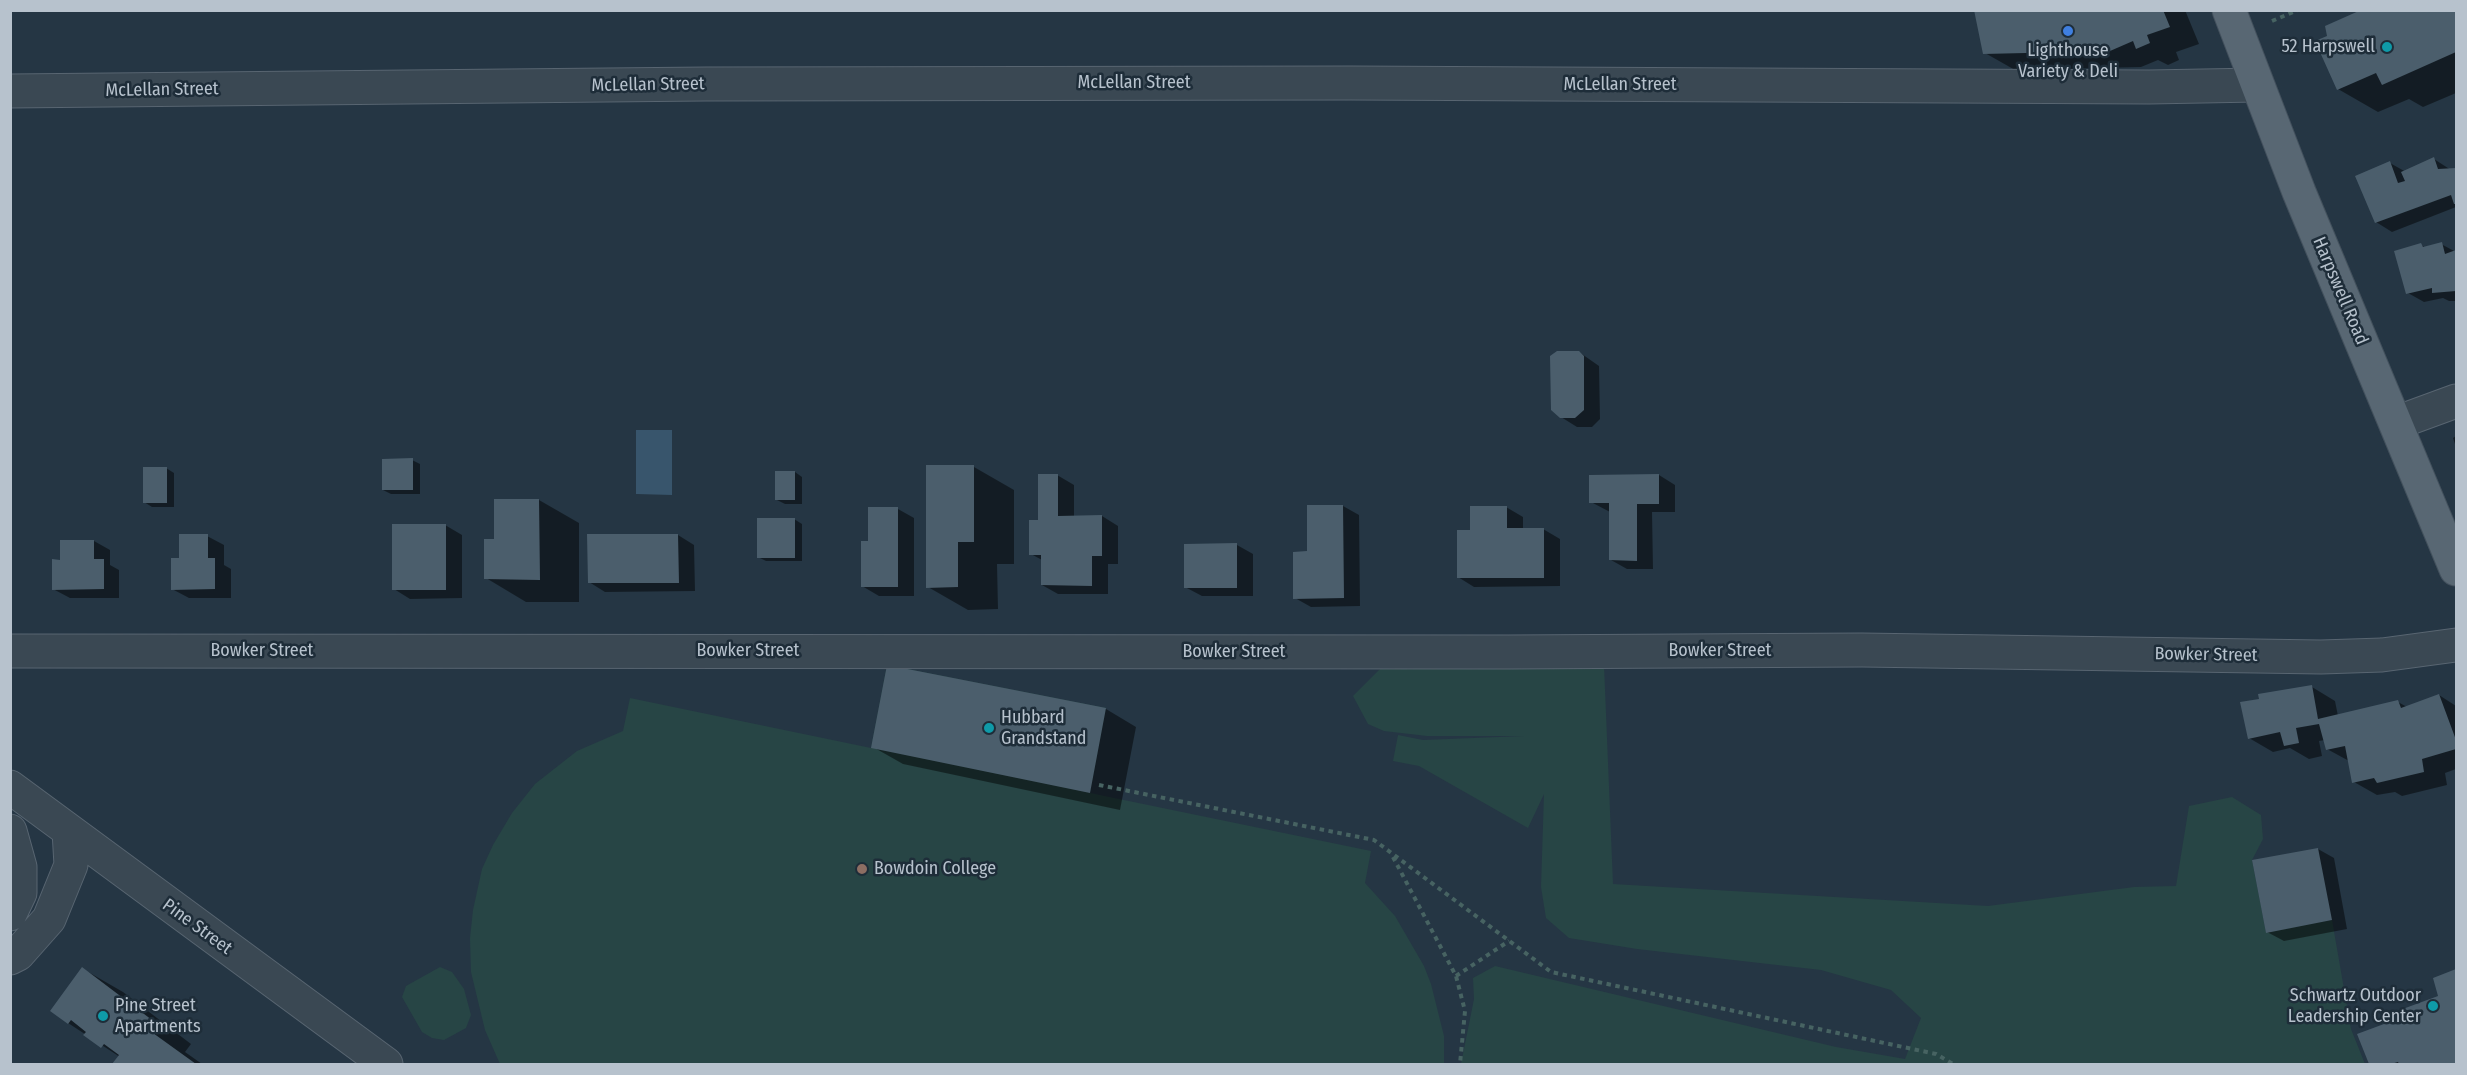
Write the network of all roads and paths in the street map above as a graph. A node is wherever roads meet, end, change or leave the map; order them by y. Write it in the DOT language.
graph roads {
  1 [pos="2229,10"];
  2 [pos="2298,10"];
  3 [pos="2269,23"];
  4 [pos="2257,85"];
  5 [pos="10,91"];
  6 [pos="2457,401"];
  7 [pos="2396,423"];
  8 [pos="2457,569"];
  9 [pos="2457,645"];
  10 [pos="10,651"];
  11 [pos="1099,785"];
  12 [pos="10,787"];
  13 [pos="10,831"];
  14 [pos="69,831"];
  15 [pos="1391,853"];
  16 [pos="66,878"];
  17 [pos="15,903"];
  18 [pos="1509,941"];
  19 [pos="10,958"];
  20 [pos="1456,976"];
  21 [pos="386,1065"];
  22 [pos="1460,1065"];
  23 [pos="1953,1065"];
  1 -- 4 [label="main road, Harpswell Road"];
  2 -- 3 [label="path"];
  4 -- 5 [label="street, McLellan Street"];
  4 -- 7 [label="main road, Harpswell Road"];
  6 -- 7 [label="street"];
  7 -- 8 [label="main road, Harpswell Road"];
  9 -- 10 [label="street, Bowker Street"];
  11 -- 15 [label="path"];
  12 -- 14 [label="street, Pine Street"];
  13 -- 17 [label="street"];
  14 -- 16 [label="street"];
  14 -- 21 [label="street, Pine Street"];
  15 -- 18 [label="path"];
  15 -- 20 [label="path"];
  16 -- 17 [label="street"];
  16 -- 19 [label="street"];
  18 -- 20 [label="path"];
  18 -- 23 [label="path"];
  20 -- 22 [label="path"];
}
